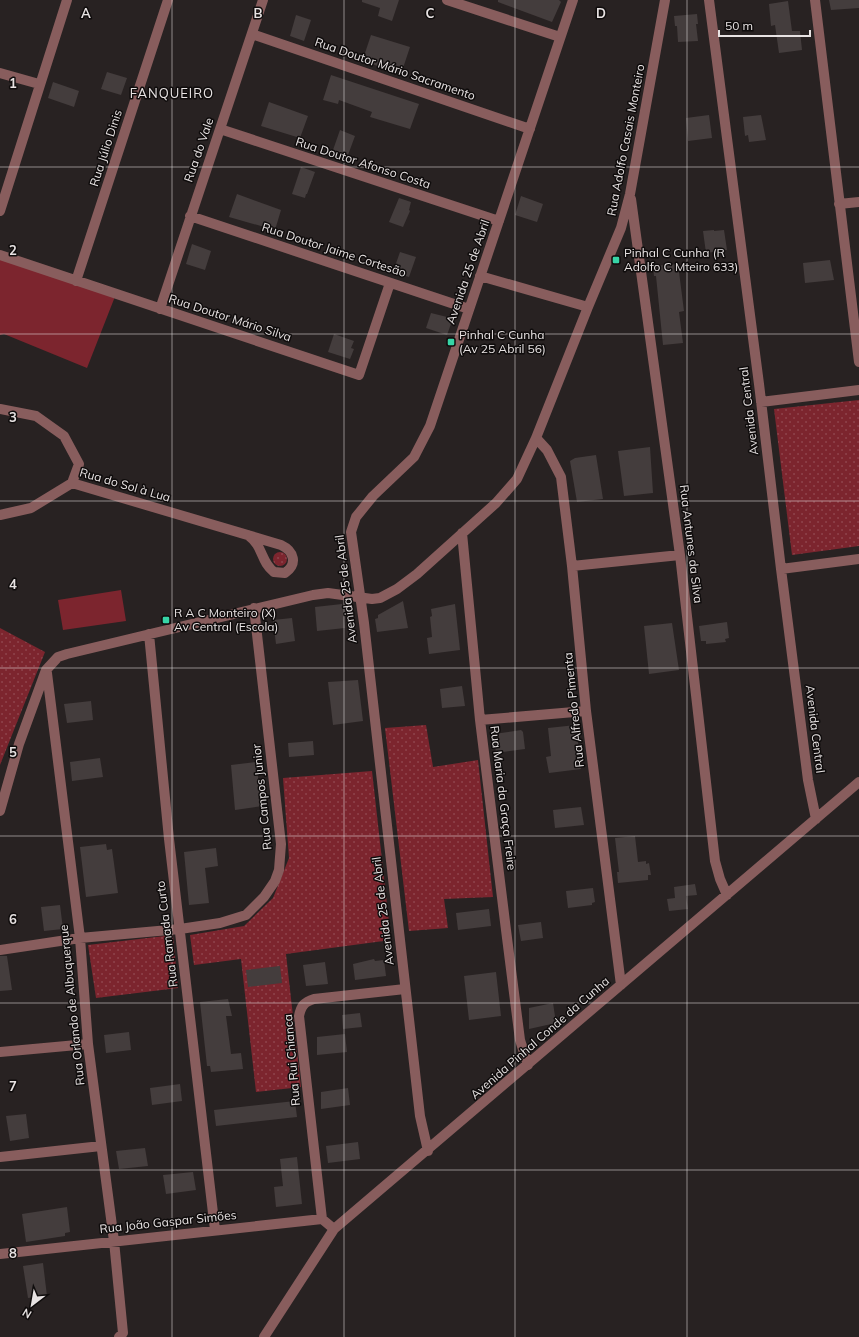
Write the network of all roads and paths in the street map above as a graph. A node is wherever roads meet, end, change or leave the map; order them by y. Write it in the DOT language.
graph roads {
  1 [pos="67,0"];
  2 [pos="168,0"];
  3 [pos="263,0"];
  4 [pos="447,0"];
  5 [pos="573,0"];
  6 [pos="665,0"];
  7 [pos="710,0"];
  8 [pos="815,0"];
  9 [pos="252,34"];
  10 [pos="560,37"];
  11 [pos="0,74"];
  12 [pos="39,84"];
  13 [pos="220,129"];
  14 [pos="530,129"];
  15 [pos="630,194"];
  16 [pos="859,202"];
  17 [pos="839,204"];
  18 [pos="0,211"];
  19 [pos="190,216"];
  20 [pos="499,221"];
  21 [pos="0,255"];
  22 [pos="480,276"];
  23 [pos="76,281"];
  24 [pos="390,283"];
  25 [pos="588,307"];
  26 [pos="160,309"];
  27 [pos="469,309"];
  28 [pos="859,362"];
  29 [pos="859,390"];
  30 [pos="761,402"];
  31 [pos="0,409"];
  32 [pos="536,438"];
  33 [pos="72,483"];
  34 [pos="0,515"];
  35 [pos="462,533"];
  36 [pos="248,535"];
  37 [pos="680,555"];
  38 [pos="859,559"];
  39 [pos="572,566"];
  40 [pos="781,569"];
  41 [pos="360,597"];
  42 [pos="254,608"];
  43 [pos="149,634"];
  44 [pos="46,670"];
  45 [pos="586,711"];
  46 [pos="480,720"];
  47 [pos="859,782"];
  48 [pos="0,811"];
  49 [pos="816,819"];
  50 [pos="727,895"];
  51 [pos="180,929"];
  52 [pos="80,938"];
  53 [pos="0,950"];
  54 [pos="621,986"];
  55 [pos="405,989"];
  56 [pos="88,1044"];
  57 [pos="0,1052"];
  58 [pos="528,1065"];
  59 [pos="101,1146"];
  60 [pos="428,1151"];
  61 [pos="0,1157"];
  62 [pos="322,1219"];
  63 [pos="215,1230"];
  64 [pos="334,1230"];
  65 [pos="114,1241"];
  66 [pos="0,1254"];
  67 [pos="119,1337"];
  68 [pos="264,1337"];
  1 -- 12 [label="street"];
  2 -- 23 [label="street, Rua Júlio Dinis"];
  3 -- 9 [label="street, Rua do Vale"];
  4 -- 10 [label="street"];
  5 -- 10 [label="street, Avenida 25 de Abril"];
  6 -- 15 [label="street, Rua Adolfo Casais Monteiro"];
  7 -- 30 [label="street, Avenida Central"];
  8 -- 17 [label="street"];
  9 -- 13 [label="street, Rua do Vale"];
  9 -- 14 [label="street, Rua Doutor Mário Sacramento"];
  10 -- 14 [label="street, Avenida 25 de Abril"];
  11 -- 12 [label="street"];
  12 -- 18 [label="street"];
  13 -- 19 [label="street, Rua do Vale"];
  13 -- 20 [label="street, Rua Doutor Afonso Costa"];
  14 -- 20 [label="street, Avenida 25 de Abril"];
  15 -- 25 [label="street, Rua Adolfo Casais Monteiro"];
  15 -- 37 [label="street, Rua Antunes da Silva"];
  16 -- 17 [label="street"];
  17 -- 28 [label="street"];
  19 -- 24 [label="street, Rua Doutor Jaime Cortesão"];
  19 -- 26 [label="street, Rua do Vale"];
  20 -- 22 [label="street, Avenida 25 de Abril"];
  21 -- 23 [label="street, Rua Doutor Mário Silva"];
  22 -- 25 [label="street"];
  22 -- 27 [label="street, Avenida 25 de Abril"];
  23 -- 26 [label="street, Rua Doutor Mário Silva"];
  24 -- 26 [label="street, Rua Doutor Mário Silva"];
  24 -- 27 [label="street, Rua Doutor Jaime Cortesão"];
  25 -- 32 [label="street, Rua Adolfo Casais Monteiro"];
  27 -- 41 [label="street, Avenida 25 de Abril"];
  29 -- 30 [label="street"];
  30 -- 40 [label="street, Avenida Central"];
  31 -- 33 [label="street"];
  32 -- 35 [label="street, Rua Adolfo Casais Monteiro"];
  32 -- 39 [label="street, Rua Alfredo Pimenta"];
  33 -- 34 [label="street, Rua do Sol à Lua"];
  33 -- 36 [label="street, Rua do Sol à Lua"];
  35 -- 41 [label="street, Rua Adolfo Casais Monteiro"];
  35 -- 46 [label="street, Rua Maria da Graça Freire"];
  36 -- 36 [label="street, Rua do Sol à Lua"];
  37 -- 39 [label="street"];
  37 -- 50 [label="street, Rua Antunes da Silva"];
  38 -- 40 [label="street"];
  39 -- 45 [label="street, Rua Alfredo Pimenta"];
  40 -- 49 [label="street, Avenida Central"];
  41 -- 42 [label="street, Rua Adolfo Casais Monteiro"];
  41 -- 55 [label="street, Avenida 25 de Abril"];
  42 -- 43 [label="street, Rua Adolfo Casais Monteiro"];
  42 -- 51 [label="street, Rua Campos Junior"];
  43 -- 44 [label="street, Rua Adolfo Casais Monteiro"];
  43 -- 51 [label="street, Rua Ramada Curto"];
  44 -- 48 [label="street"];
  44 -- 52 [label="street, Rua Orlando de Albuquerque"];
  45 -- 46 [label="street"];
  45 -- 54 [label="street, Rua Alfredo Pimenta"];
  46 -- 58 [label="street, Rua Maria da Graça Freire"];
  47 -- 49 [label="street, Avenida Pinhal Conde da Cunha"];
  49 -- 50 [label="street, Avenida Pinhal Conde da Cunha"];
  50 -- 54 [label="street, Avenida Pinhal Conde da Cunha"];
  51 -- 52 [label="street, Rua Campos Junior"];
  51 -- 63 [label="street, Rua Ramada Curto"];
  52 -- 53 [label="street, Rua Campos Junior"];
  52 -- 56 [label="street, Rua Orlando de Albuquerque"];
  54 -- 58 [label="street, Avenida Pinhal Conde da Cunha"];
  55 -- 60 [label="street, Avenida 25 de Abril"];
  55 -- 62 [label="street, Rua Rui Chianca"];
  56 -- 57 [label="street"];
  56 -- 59 [label="street, Rua Orlando de Albuquerque"];
  58 -- 60 [label="street, Avenida Pinhal Conde da Cunha"];
  59 -- 61 [label="street"];
  59 -- 65 [label="street, Rua Orlando de Albuquerque"];
  60 -- 64 [label="street, Avenida Pinhal Conde da Cunha"];
  62 -- 63 [label="street, Rua João Gaspar Simões"];
  62 -- 64 [label="street"];
  63 -- 65 [label="street, Rua João Gaspar Simões"];
  64 -- 68 [label="street, Avenida Pinhal Conde da Cunha"];
  65 -- 66 [label="street, Rua João Gaspar Simões"];
  65 -- 67 [label="street, Rua Orlando de Albuquerque"];
}
